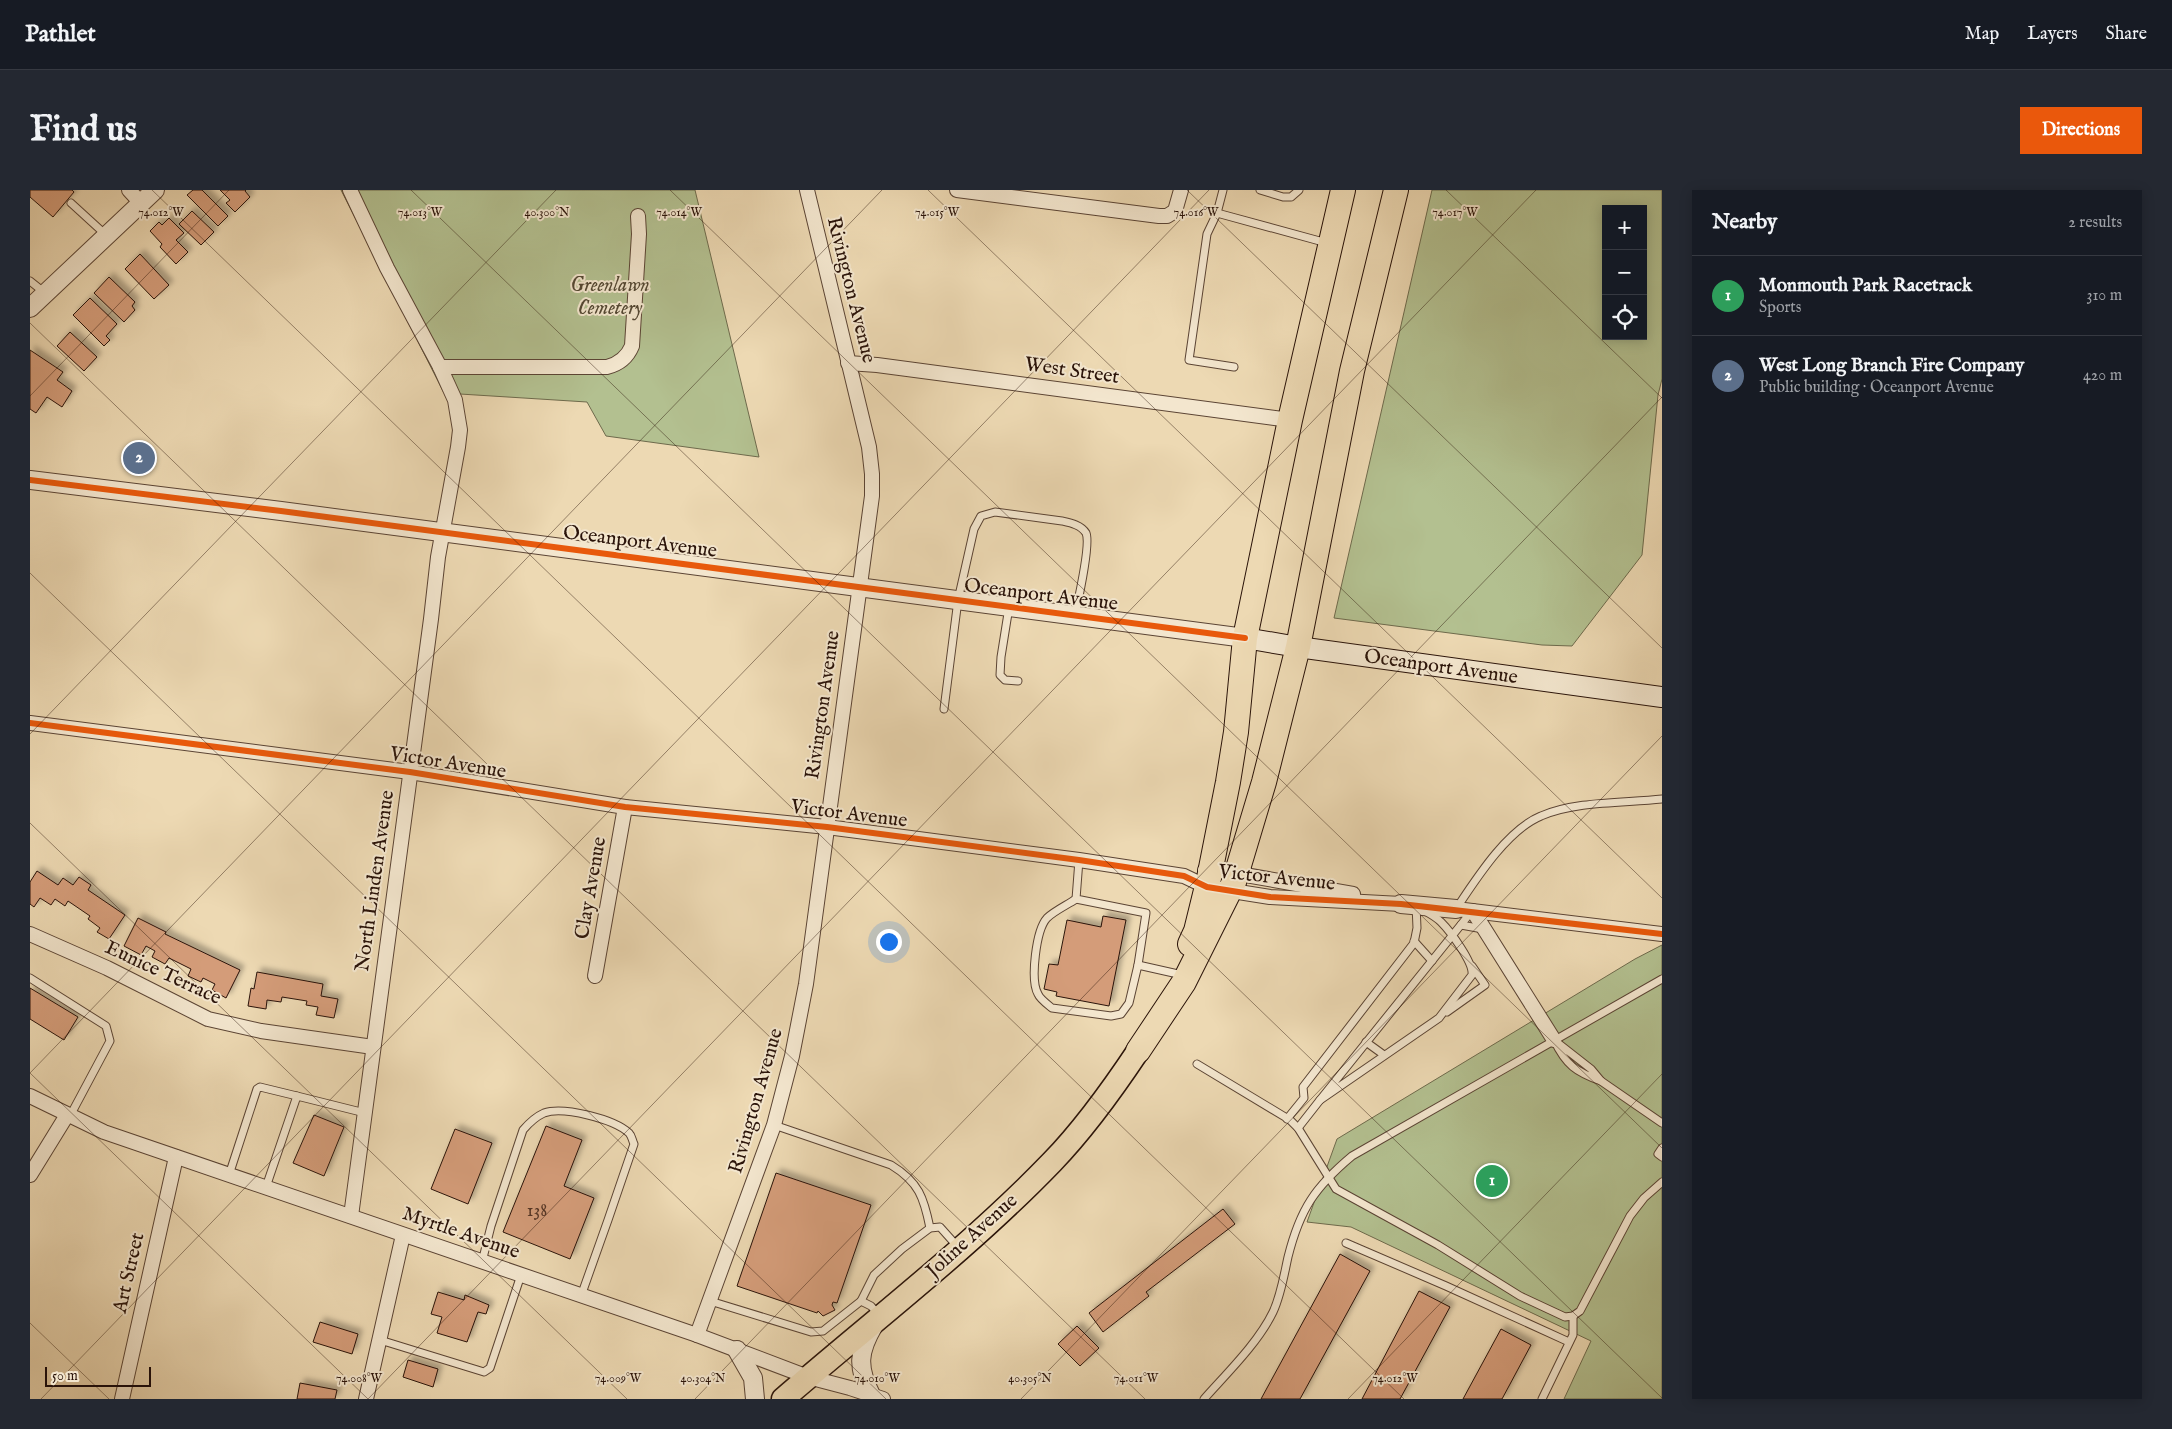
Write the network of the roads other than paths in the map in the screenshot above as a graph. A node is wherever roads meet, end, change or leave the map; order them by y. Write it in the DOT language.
graph roads {
  1 [pos="155,190"];
  2 [pos="350,190"];
  3 [pos="807,190"];
  4 [pos="957,190"];
  5 [pos="1181,190"];
  6 [pos="1223,190"];
  7 [pos="1260,190"];
  8 [pos="1299,190"];
  9 [pos="1343,190"];
  10 [pos="1396,190"];
  11 [pos="135,196"];
  12 [pos="71,203"];
  13 [pos="1217,213"];
  14 [pos="638,216"];
  15 [pos="106,235"];
  16 [pos="1330,244"];
  17 [pos="30,281"];
  18 [pos="46,293"];
  19 [pos="30,308"];
  20 [pos="848,364"];
  21 [pos="440,367"];
  22 [pos="1234,367"];
  23 [pos="1290,420"];
  24 [pos="30,480"];
  25 [pos="442,533"];
  26 [pos="859,587"];
  27 [pos="958,600"];
  28 [pos="1010,607"];
  29 [pos="1075,615"];
  30 [pos="1245,638"];
  31 [pos="1298,647"];
  32 [pos="1018,681"];
  33 [pos="1662,697"];
  34 [pos="944,709"];
  35 [pos="30,723"];
  36 [pos="410,772"];
  37 [pos="1662,799"];
  38 [pos="625,807"];
  39 [pos="827,827"];
  40 [pos="1079,860"];
  41 [pos="1221,880"];
  42 [pos="1076,899"];
  43 [pos="1408,904"];
  44 [pos="1463,915"];
  45 [pos="30,934"];
  46 [pos="1662,934"];
  47 [pos="1452,936"];
  48 [pos="1414,941"];
  49 [pos="1432,961"];
  50 [pos="1138,965"];
  51 [pos="1472,966"];
  52 [pos="1178,974"];
  53 [pos="595,976"];
  54 [pos="30,978"];
  55 [pos="1662,979"];
  56 [pos="1439,1018"];
  57 [pos="1554,1040"];
  58 [pos="1366,1042"];
  59 [pos="373,1047"];
  60 [pos="1138,1051"];
  61 [pos="1384,1056"];
  62 [pos="1197,1064"];
  63 [pos="30,1096"];
  64 [pos="297,1096"];
  65 [pos="1304,1098"];
  66 [pos="1320,1100"];
  67 [pos="1314,1107"];
  68 [pos="365,1113"];
  69 [pos="69,1116"];
  70 [pos="1287,1119"];
  71 [pos="1662,1123"];
  72 [pos="774,1125"];
  73 [pos="1298,1128"];
  74 [pos="1662,1148"];
  75 [pos="176,1156"];
  76 [pos="1662,1157"];
  77 [pos="30,1175"];
  78 [pos="229,1175"];
  79 [pos="1327,1177"];
  80 [pos="1662,1182"];
  81 [pos="266,1187"];
  82 [pos="351,1216"];
  83 [pos="930,1228"];
  84 [pos="403,1235"];
  85 [pos="1346,1243"];
  86 [pos="959,1249"];
  87 [pos="482,1262"];
  88 [pos="521,1275"];
  89 [pos="581,1296"];
  90 [pos="710,1301"];
  91 [pos="860,1301"];
  92 [pos="1573,1316"];
  93 [pos="878,1319"];
  94 [pos="697,1335"];
  95 [pos="380,1340"];
  96 [pos="1569,1342"];
  97 [pos="737,1350"];
  98 [pos="808,1377"];
  99 [pos="877,1397"];
  100 [pos="122,1399"];
  101 [pos="366,1399"];
  102 [pos="755,1399"];
  103 [pos="782,1399"];
  104 [pos="1204,1399"];
  105 [pos="1542,1399"];
  1 -- 11 [label="street"];
  2 -- 21 [label="street, North Linden Avenue"];
  3 -- 20 [label="street, Rivington Avenue"];
  4 -- 5 [label="street"];
  6 -- 13 [label="lane"];
  7 -- 8 [label="lane"];
  9 -- 16 [label="highway"];
  10 -- 31 [label="highway"];
  11 -- 15 [label="street"];
  12 -- 15 [label="lane"];
  13 -- 16 [label="lane"];
  13 -- 22 [label="lane"];
  14 -- 21 [label="street"];
  15 -- 18 [label="street"];
  16 -- 23 [label="highway"];
  17 -- 18 [label="lane"];
  18 -- 19 [label="street"];
  20 -- 23 [label="street, West Street"];
  20 -- 26 [label="street, Rivington Avenue"];
  21 -- 25 [label="street, North Linden Avenue"];
  23 -- 30 [label="highway"];
  24 -- 25 [label="street, Oceanport Avenue"];
  25 -- 26 [label="street, Oceanport Avenue"];
  25 -- 36 [label="street, North Linden Avenue"];
  26 -- 27 [label="street, Oceanport Avenue"];
  26 -- 39 [label="street, Rivington Avenue"];
  27 -- 28 [label="street, Oceanport Avenue"];
  27 -- 29 [label="lane"];
  27 -- 34 [label="lane"];
  28 -- 29 [label="street, Oceanport Avenue"];
  28 -- 32 [label="lane"];
  29 -- 30 [label="street, Oceanport Avenue"];
  30 -- 31 [label="main road, Oceanport Avenue"];
  30 -- 41 [label="highway"];
  31 -- 33 [label="main road, Oceanport Avenue"];
  31 -- 41 [label="highway"];
  35 -- 36 [label="street, Victor Avenue"];
  36 -- 38 [label="street, Victor Avenue"];
  36 -- 59 [label="street, North Linden Avenue"];
  37 -- 44 [label="lane"];
  38 -- 39 [label="street, Victor Avenue"];
  38 -- 53 [label="street, Clay Avenue"];
  39 -- 40 [label="street, Victor Avenue"];
  39 -- 72 [label="street, Rivington Avenue"];
  40 -- 41 [label="street, Victor Avenue"];
  40 -- 42 [label="lane"];
  41 -- 43 [label="street, Victor Avenue"];
  41 -- 43 [label="street, Victor Avenue"];
  41 -- 52 [label="highway"];
  41 -- 60 [label="highway"];
  42 -- 50 [label="lane"];
  42 -- 50 [label="lane"];
  43 -- 44 [label="street, Victor Avenue"];
  43 -- 47 [label="lane"];
  43 -- 48 [label="lane"];
  44 -- 46 [label="street, Victor Avenue"];
  44 -- 47 [label="lane"];
  44 -- 57 [label="street"];
  45 -- 59 [label="street, Eunice Terrace"];
  47 -- 49 [label="lane"];
  47 -- 51 [label="lane"];
  48 -- 49 [label="lane"];
  48 -- 65 [label="lane"];
  49 -- 58 [label="lane"];
  50 -- 52 [label="lane"];
  51 -- 56 [label="lane"];
  51 -- 56 [label="lane"];
  52 -- 60 [label="highway"];
  54 -- 69 [label="lane"];
  55 -- 57 [label="lane"];
  56 -- 61 [label="lane"];
  57 -- 71 [label="lane"];
  57 -- 79 [label="lane"];
  58 -- 61 [label="lane"];
  58 -- 66 [label="lane"];
  59 -- 68 [label="street, North Linden Avenue"];
  60 -- 86 [label="main road, Joline Avenue"];
  61 -- 66 [label="lane"];
  62 -- 70 [label="lane"];
  63 -- 69 [label="street, Myrtle Avenue"];
  64 -- 68 [label="lane"];
  64 -- 78 [label="lane"];
  64 -- 81 [label="lane"];
  65 -- 67 [label="lane"];
  65 -- 70 [label="lane"];
  66 -- 67 [label="lane"];
  67 -- 73 [label="lane"];
  68 -- 82 [label="street, North Linden Avenue"];
  69 -- 75 [label="street, Myrtle Avenue"];
  69 -- 77 [label="street"];
  70 -- 73 [label="lane"];
  72 -- 83 [label="lane"];
  72 -- 90 [label="street, Rivington Avenue"];
  73 -- 79 [label="lane"];
  74 -- 76 [label="lane"];
  75 -- 78 [label="street, Myrtle Avenue"];
  75 -- 100 [label="street, Art Street"];
  78 -- 81 [label="street, Myrtle Avenue"];
  79 -- 92 [label="lane"];
  79 -- 104 [label="lane"];
  80 -- 92 [label="lane"];
  81 -- 82 [label="street, Myrtle Avenue"];
  82 -- 84 [label="street, Myrtle Avenue"];
  83 -- 86 [label="lane"];
  83 -- 91 [label="lane"];
  84 -- 87 [label="street, Myrtle Avenue"];
  84 -- 95 [label="street"];
  85 -- 96 [label="lane"];
  86 -- 93 [label="main road, Joline Avenue"];
  87 -- 88 [label="street, Myrtle Avenue"];
  87 -- 89 [label="lane"];
  88 -- 89 [label="street, Myrtle Avenue"];
  88 -- 95 [label="lane"];
  89 -- 94 [label="street, Myrtle Avenue"];
  90 -- 91 [label="lane"];
  90 -- 94 [label="street, Rivington Avenue"];
  91 -- 93 [label="lane"];
  92 -- 96 [label="lane"];
  93 -- 98 [label="main road, Joline Avenue"];
  93 -- 99 [label="street"];
  94 -- 97 [label="street, Myrtle Avenue"];
  95 -- 101 [label="street"];
  96 -- 105 [label="lane"];
  97 -- 98 [label="street, Myrtle Avenue"];
  97 -- 102 [label="street"];
  98 -- 99 [label="street, Myrtle Avenue"];
  98 -- 103 [label="main road, Joline Avenue"];
}
